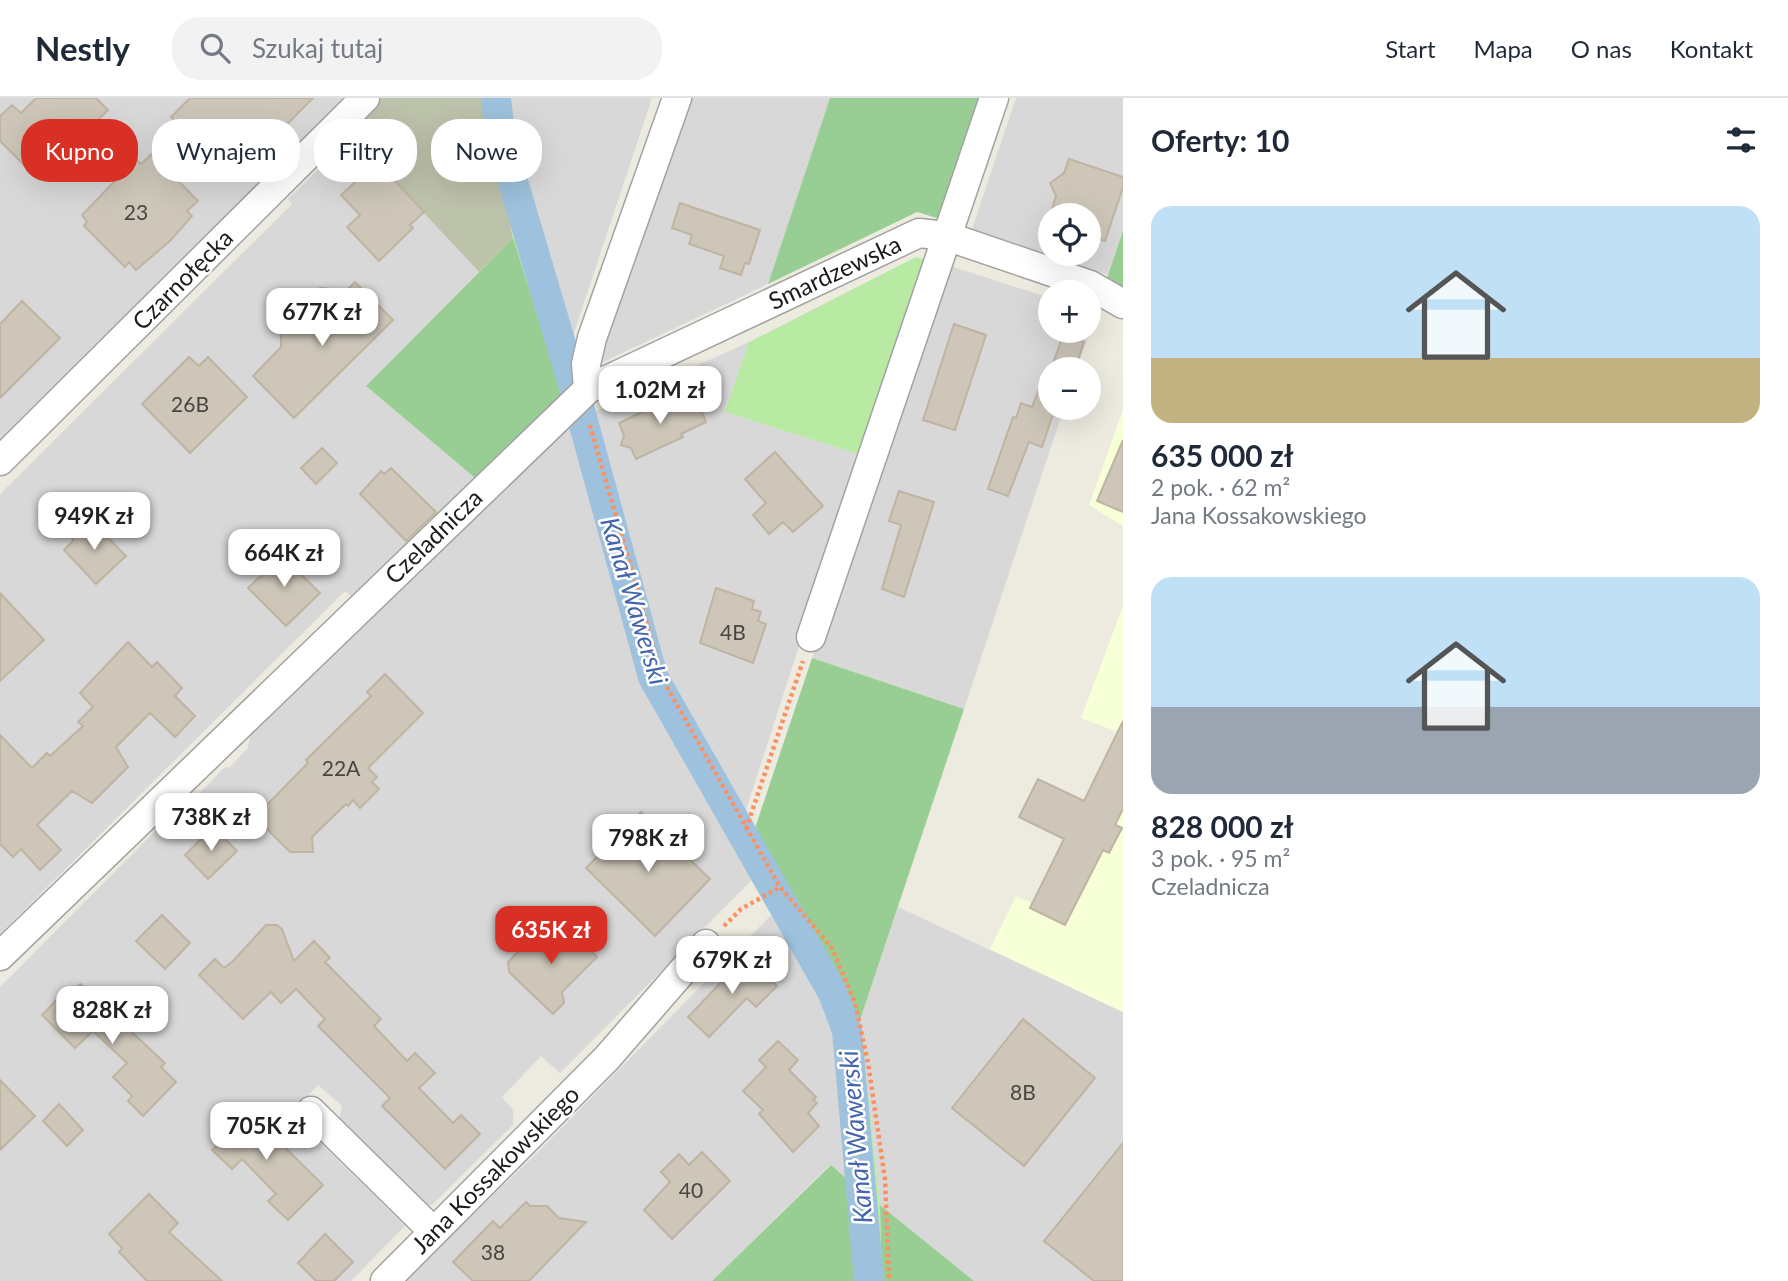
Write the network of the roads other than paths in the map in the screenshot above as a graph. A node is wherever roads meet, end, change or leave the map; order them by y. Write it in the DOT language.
graph roads {
  1 [pos="365,98"];
  2 [pos="677,98"];
  3 [pos="994,98"];
  4 [pos="946,236"];
  5 [pos="1123,304"];
  6 [pos="579,398"];
  7 [pos="0,461"];
  8 [pos="811,637"];
  9 [pos="706,944"];
  10 [pos="0,957"];
  11 [pos="311,1111"];
  12 [pos="434,1232"];
  13 [pos="385,1281"];
  1 -- 7 [label="street, Czarnołęcka"];
  2 -- 6 [label="street"];
  3 -- 4 [label="street"];
  4 -- 5 [label="street, Smardzewska"];
  4 -- 6 [label="street, Smardzewska"];
  4 -- 8 [label="street"];
  6 -- 10 [label="street, Czeladnicza"];
  9 -- 12 [label="street, Jana Kossakowskiego"];
  11 -- 12 [label="street"];
  12 -- 13 [label="street, Jana Kossakowskiego"];
}
